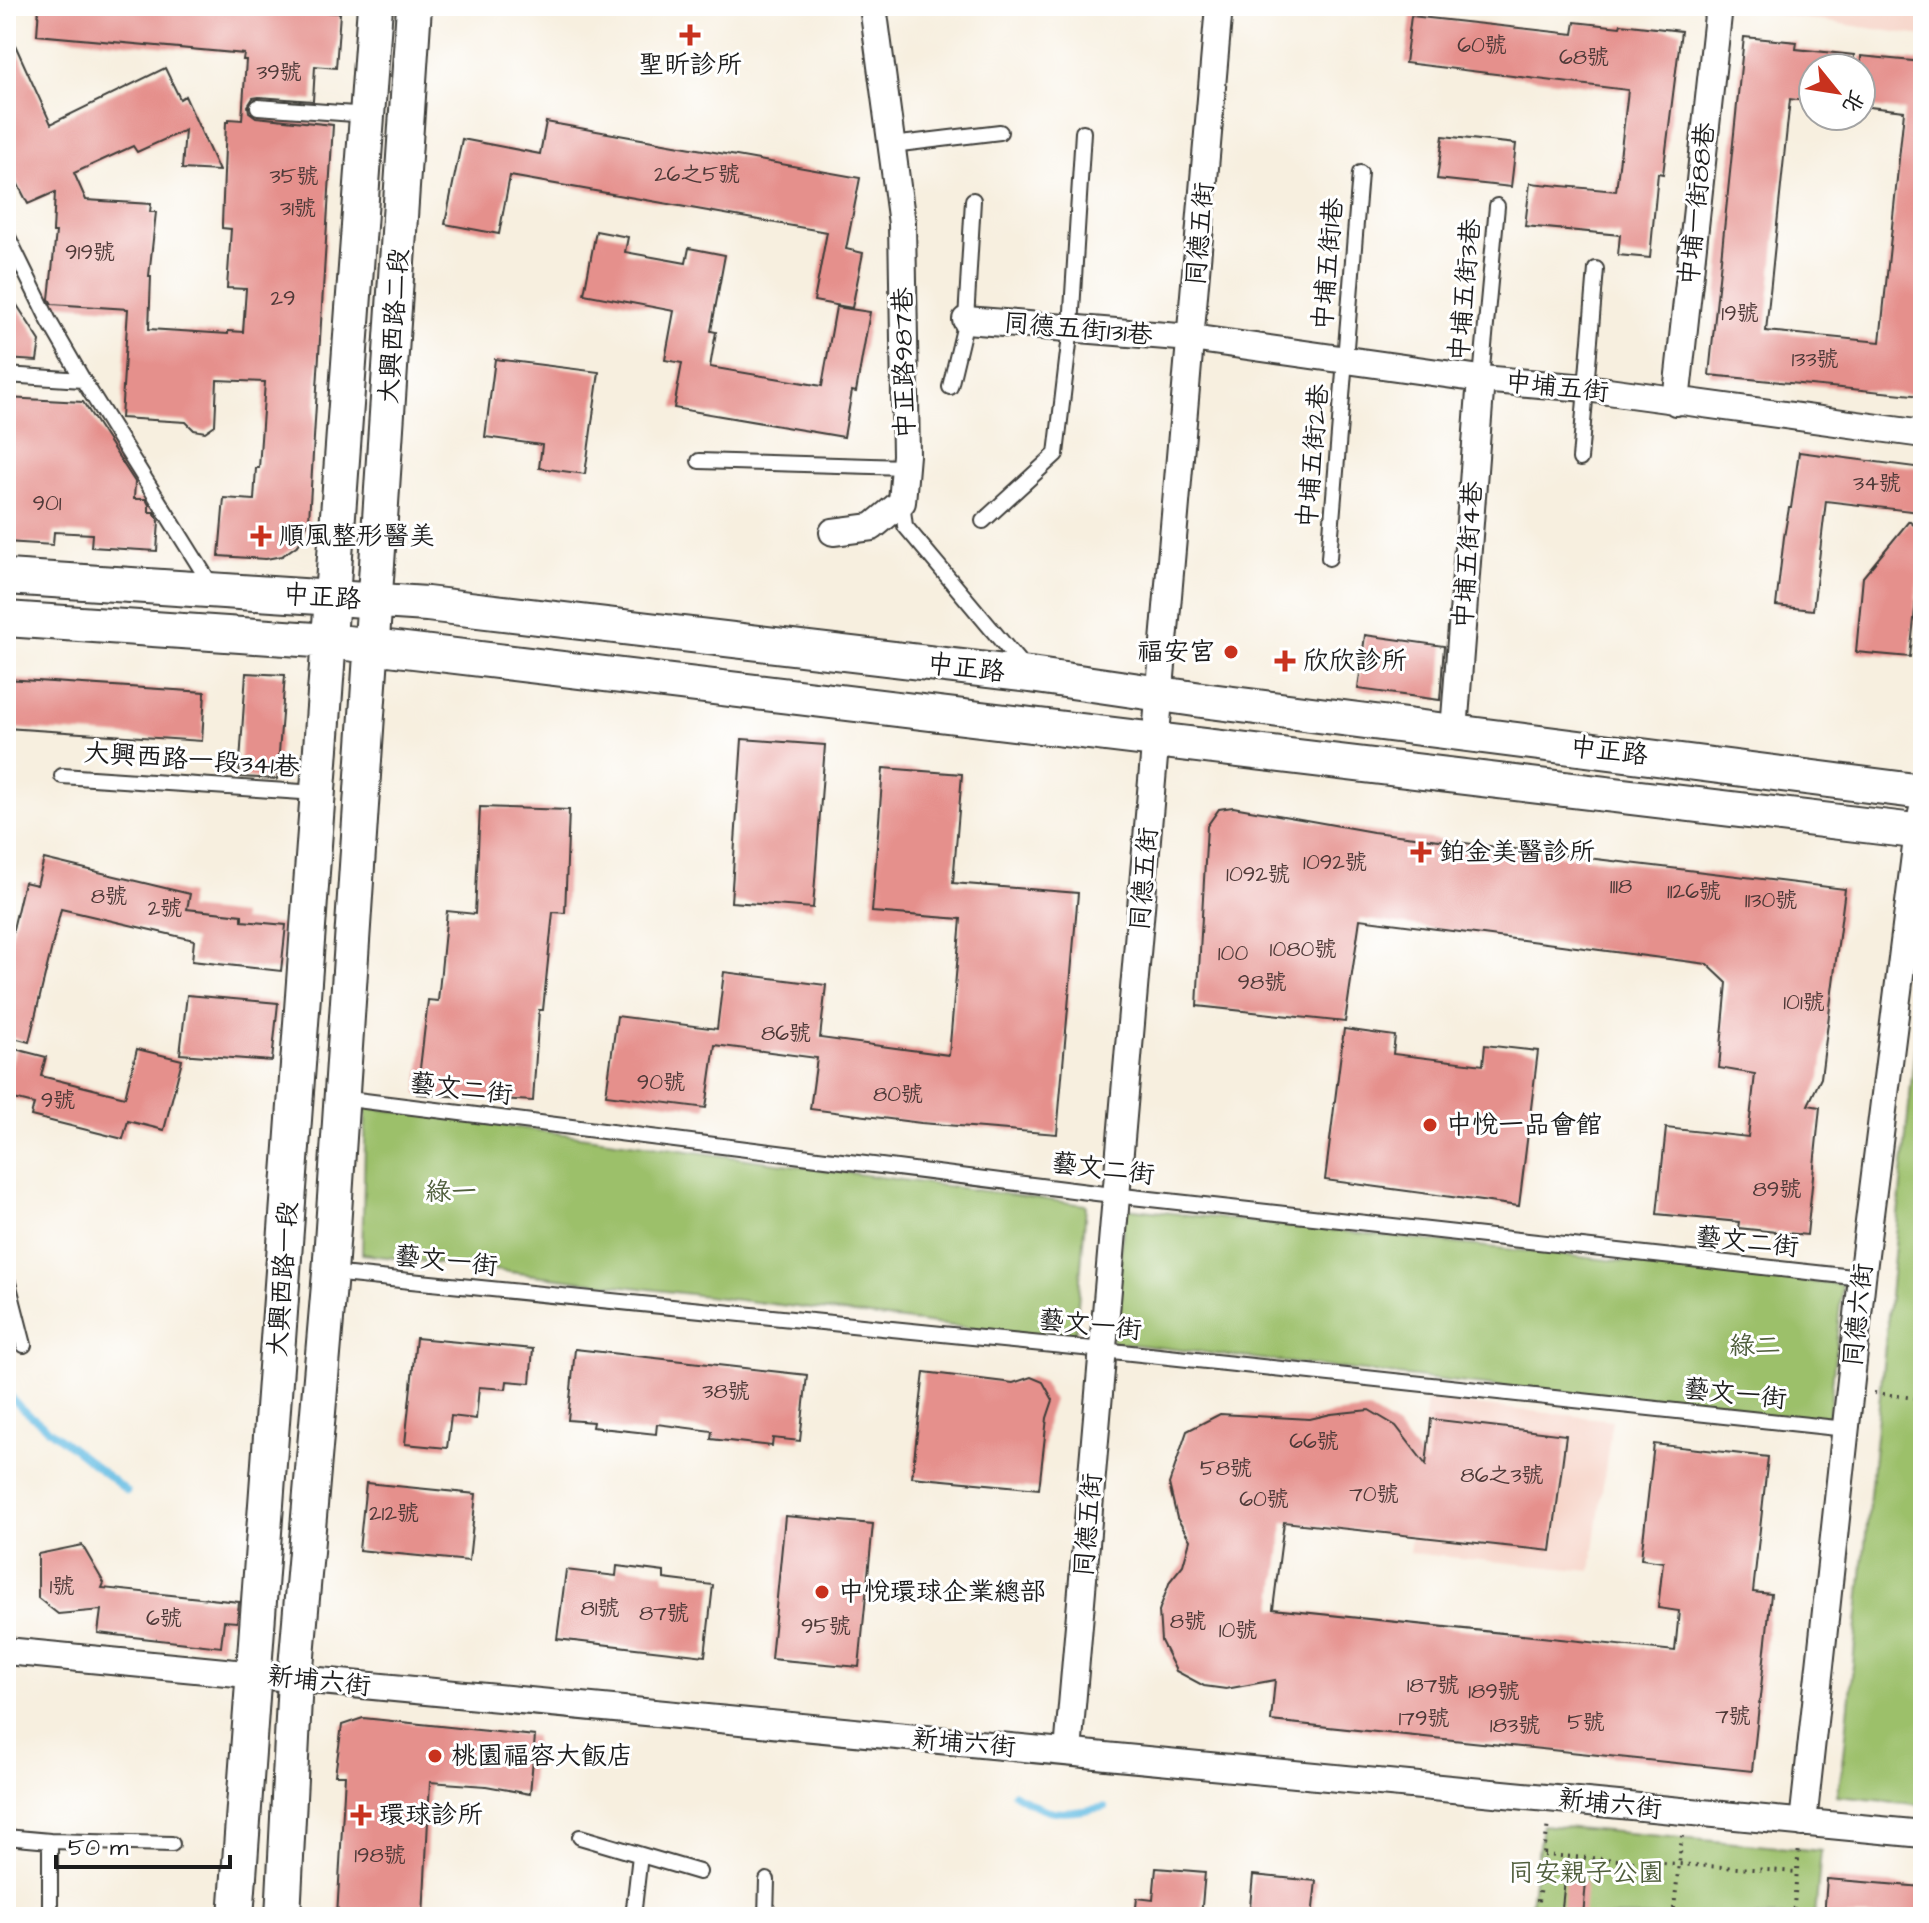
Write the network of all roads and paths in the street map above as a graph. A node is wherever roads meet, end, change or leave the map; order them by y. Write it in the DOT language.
graph roads {
  1 [pos="375,6"];
  2 [pos="414,6"];
  3 [pos="873,6"];
  4 [pos="1219,6"];
  5 [pos="1719,6"];
  6 [pos="258,107"];
  7 [pos="368,115"];
  8 [pos="1000,132"];
  9 [pos="1083,132"];
  10 [pos="892,145"];
  11 [pos="1360,173"];
  12 [pos="973,200"];
  13 [pos="1497,206"];
  14 [pos="6,233"];
  15 [pos="1596,269"];
  16 [pos="966,320"];
  17 [pos="1071,327"];
  18 [pos="1191,338"];
  19 [pos="1345,358"];
  20 [pos="6,375"];
  21 [pos="1481,379"];
  22 [pos="83,380"];
  23 [pos="950,387"];
  24 [pos="1586,388"];
  25 [pos="1676,402"];
  26 [pos="1923,434"];
  27 [pos="1580,459"];
  28 [pos="699,461"];
  29 [pos="905,467"];
  30 [pos="902,502"];
  31 [pos="983,521"];
  32 [pos="833,532"];
  33 [pos="1329,558"];
  34 [pos="6,577"];
  35 [pos="214,590"];
  36 [pos="333,597"];
  37 [pos="375,600"];
  38 [pos="6,619"];
  39 [pos="330,641"];
  40 [pos="371,646"];
  41 [pos="1030,675"];
  42 [pos="1160,694"];
  43 [pos="1454,731"];
  44 [pos="1156,741"];
  45 [pos="62,776"];
  46 [pos="1923,792"];
  47 [pos="319,793"];
  48 [pos="1921,824"];
  49 [pos="340,1098"];
  50 [pos="1116,1195"];
  51 [pos="330,1273"];
  52 [pos="6,1275"];
  53 [pos="1862,1278"];
  54 [pos="24,1345"];
  55 [pos="1103,1350"];
  56 [pos="1871,1393"];
  57 [pos="1923,1399"];
  58 [pos="1846,1429"];
  59 [pos="6,1651"];
  60 [pos="254,1674"];
  61 [pos="295,1679"];
  62 [pos="1068,1752"];
  63 [pos="1548,1823"];
  64 [pos="1923,1834"];
  65 [pos="1801,1835"];
  66 [pos="1682,1836"];
  67 [pos="6,1837"];
  68 [pos="580,1837"];
  69 [pos="50,1841"];
  70 [pos="172,1844"];
  71 [pos="640,1855"];
  72 [pos="1544,1855"];
  73 [pos="1679,1864"];
  74 [pos="699,1872"];
  75 [pos="1797,1872"];
  76 [pos="767,1880"];
  77 [pos="50,1917"];
  78 [pos="236,1917"];
  79 [pos="283,1917"];
  80 [pos="633,1917"];
  81 [pos="766,1917"];
  82 [pos="1536,1917"];
  83 [pos="1673,1917"];
  84 [pos="1793,1917"];
  1 -- 7 [label="street, 大興西路二段"];
  2 -- 37 [label="street, 大興西路二段"];
  3 -- 10 [label="street, 中正路987巷"];
  4 -- 18 [label="street, 同德五街"];
  5 -- 25 [label="street, 中埔一街88巷"];
  6 -- 7 [label="lane"];
  7 -- 36 [label="street, 大興西路二段"];
  8 -- 10 [label="lane"];
  9 -- 17 [label="lane"];
  10 -- 29 [label="street, 中正路987巷"];
  11 -- 19 [label="lane, 中埔五街1巷"];
  12 -- 16 [label="lane"];
  13 -- 21 [label="lane, 中埔五街3巷"];
  14 -- 22 [label="lane"];
  15 -- 24 [label="lane"];
  16 -- 17 [label="street, 同德五街131巷"];
  16 -- 23 [label="lane"];
  17 -- 18 [label="street, 同德五街131巷"];
  17 -- 31 [label="lane"];
  18 -- 19 [label="street, 中埔五街"];
  18 -- 42 [label="street, 同德五街"];
  19 -- 21 [label="street, 中埔五街"];
  19 -- 33 [label="lane, 中埔五街2巷"];
  20 -- 22 [label="lane"];
  21 -- 24 [label="street, 中埔五街"];
  21 -- 43 [label="street, 中埔五街4巷"];
  22 -- 35 [label="lane"];
  24 -- 25 [label="street, 中埔五街"];
  24 -- 27 [label="lane"];
  25 -- 26 [label="street, 中埔五街"];
  28 -- 29 [label="lane"];
  29 -- 30 [label="street, 中正路987巷"];
  30 -- 32 [label="street"];
  30 -- 41 [label="lane, 中正路987巷"];
  34 -- 35 [label="street, 中正路"];
  35 -- 36 [label="street, 中正路"];
  36 -- 37 [label="street, 中正路"];
  36 -- 39 [label="street, 大興西路二段"];
  37 -- 40 [label="street, 大興西路二段"];
  37 -- 41 [label="street, 中正路"];
  38 -- 39 [label="street, 中正路"];
  39 -- 40 [label="street, 中正路"];
  39 -- 47 [label="street, 大興西路一段"];
  40 -- 44 [label="street, 中正路"];
  40 -- 49 [label="street, 大興西路一段"];
  41 -- 42 [label="street, 中正路"];
  42 -- 43 [label="street, 中正路"];
  42 -- 44 [label="street, 同德五街"];
  43 -- 46 [label="street, 中正路"];
  44 -- 48 [label="street, 中正路"];
  44 -- 50 [label="street, 同德五街"];
  45 -- 47 [label="lane, 大興西路一段341巷"];
  47 -- 60 [label="street, 大興西路一段"];
  48 -- 53 [label="street, 同德六街"];
  49 -- 50 [label="lane, 藝文二街"];
  49 -- 51 [label="street, 大興西路一段"];
  50 -- 53 [label="lane, 藝文二街"];
  50 -- 55 [label="street, 同德五街"];
  51 -- 55 [label="lane, 藝文一街"];
  51 -- 61 [label="street, 大興西路一段"];
  52 -- 54 [label="lane"];
  53 -- 58 [label="street, 同德六街"];
  55 -- 58 [label="lane, 藝文一街"];
  55 -- 62 [label="street, 同德五街"];
  56 -- 57 [label="path"];
  58 -- 65 [label="street, 同德六街"];
  59 -- 60 [label="street, 新埔六街"];
  60 -- 61 [label="street, 新埔六街"];
  60 -- 78 [label="street, 大興西路一段"];
  61 -- 62 [label="street, 新埔六街"];
  61 -- 79 [label="street, 大興西路一段"];
  62 -- 65 [label="street, 新埔六街"];
  63 -- 72 [label="path"];
  64 -- 65 [label="street, 新埔六街"];
  65 -- 75 [label="path"];
  66 -- 73 [label="path"];
  67 -- 69 [label="lane"];
  68 -- 71 [label="lane"];
  69 -- 70 [label="lane"];
  69 -- 77 [label="lane"];
  71 -- 74 [label="lane"];
  71 -- 80 [label="lane"];
  72 -- 73 [label="path"];
  72 -- 82 [label="path"];
  73 -- 75 [label="path"];
  73 -- 83 [label="path"];
  75 -- 84 [label="path"];
  76 -- 81 [label="lane"];
}
